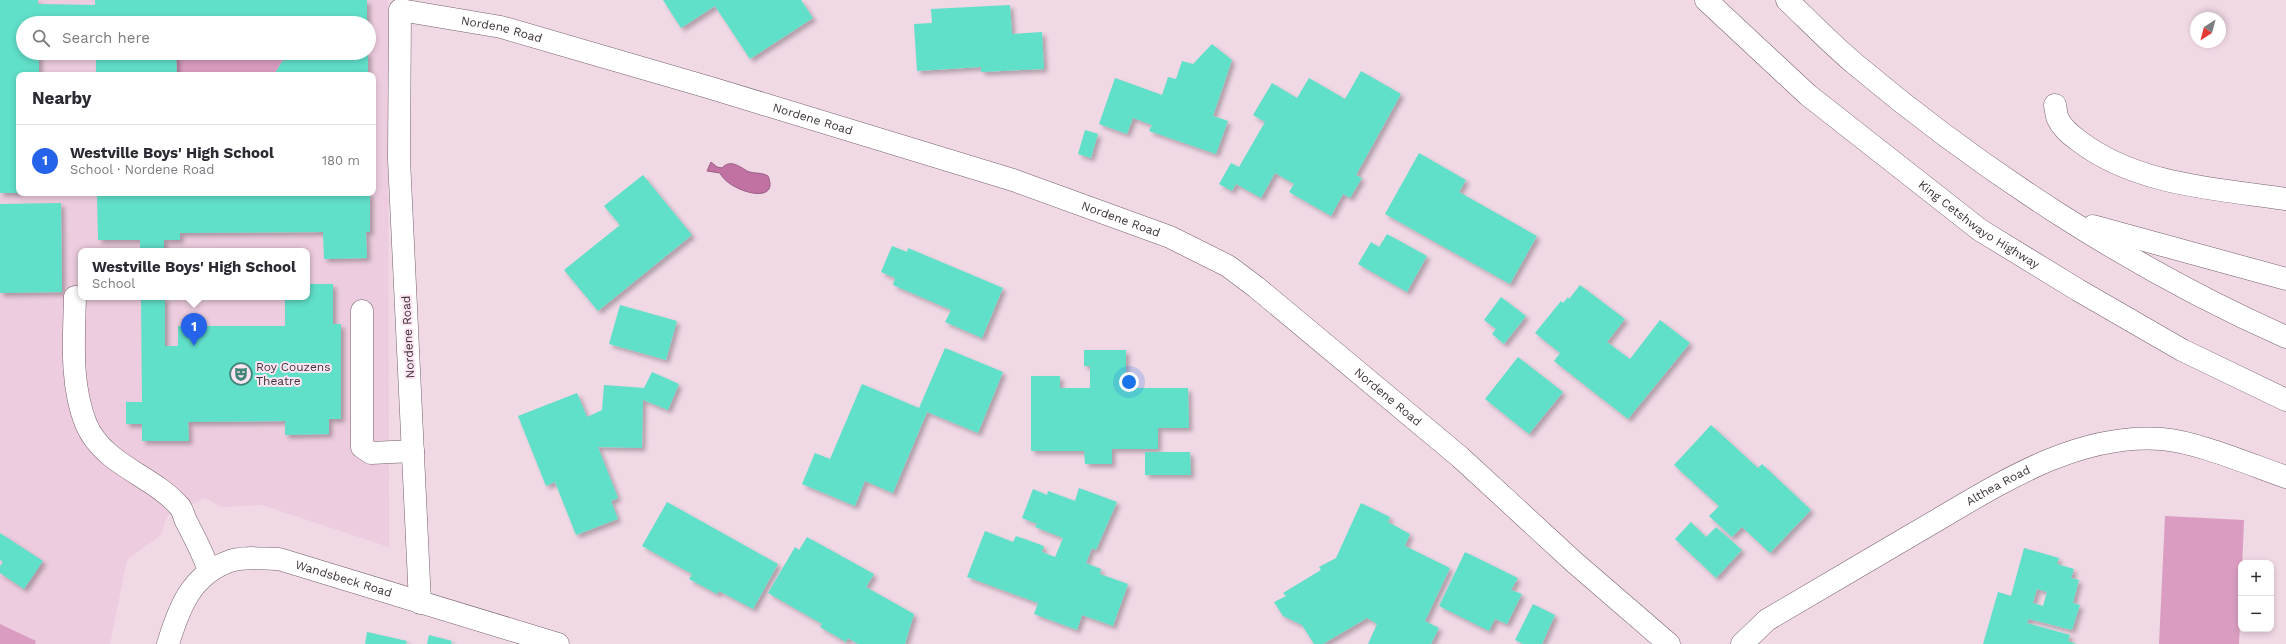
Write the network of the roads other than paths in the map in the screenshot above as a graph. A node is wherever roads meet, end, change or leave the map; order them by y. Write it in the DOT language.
graph roads {
  1 [pos="1706,0"];
  2 [pos="1786,0"];
  3 [pos="399,5"];
  4 [pos="2055,105"];
  5 [pos="2286,199"];
  6 [pos="2069,219"];
  7 [pos="2286,279"];
  8 [pos="75,297"];
  9 [pos="362,311"];
  10 [pos="2286,337"];
  11 [pos="2286,400"];
  12 [pos="413,451"];
  13 [pos="2286,477"];
  14 [pos="209,571"];
  15 [pos="420,603"];
  16 [pos="168,644"];
  17 [pos="558,644"];
  18 [pos="1670,644"];
  19 [pos="1742,644"];
  1 -- 11 [label="main road, King Cetshwayo Highway"];
  2 -- 6 [label="main road"];
  3 -- 12 [label="main road, Nordene Road"];
  3 -- 18 [label="main road, Nordene Road"];
  4 -- 5 [label="main road"];
  6 -- 7 [label="main road"];
  6 -- 10 [label="main road"];
  8 -- 14 [label="main road"];
  9 -- 12 [label="main road"];
  12 -- 15 [label="main road, Nordene Road"];
  13 -- 19 [label="main road, Althea Road"];
  14 -- 15 [label="main road, Wandsbeck Road"];
  14 -- 16 [label="main road, Wandsbeck Road"];
  15 -- 17 [label="main road, Wandsbeck Road"];
}
